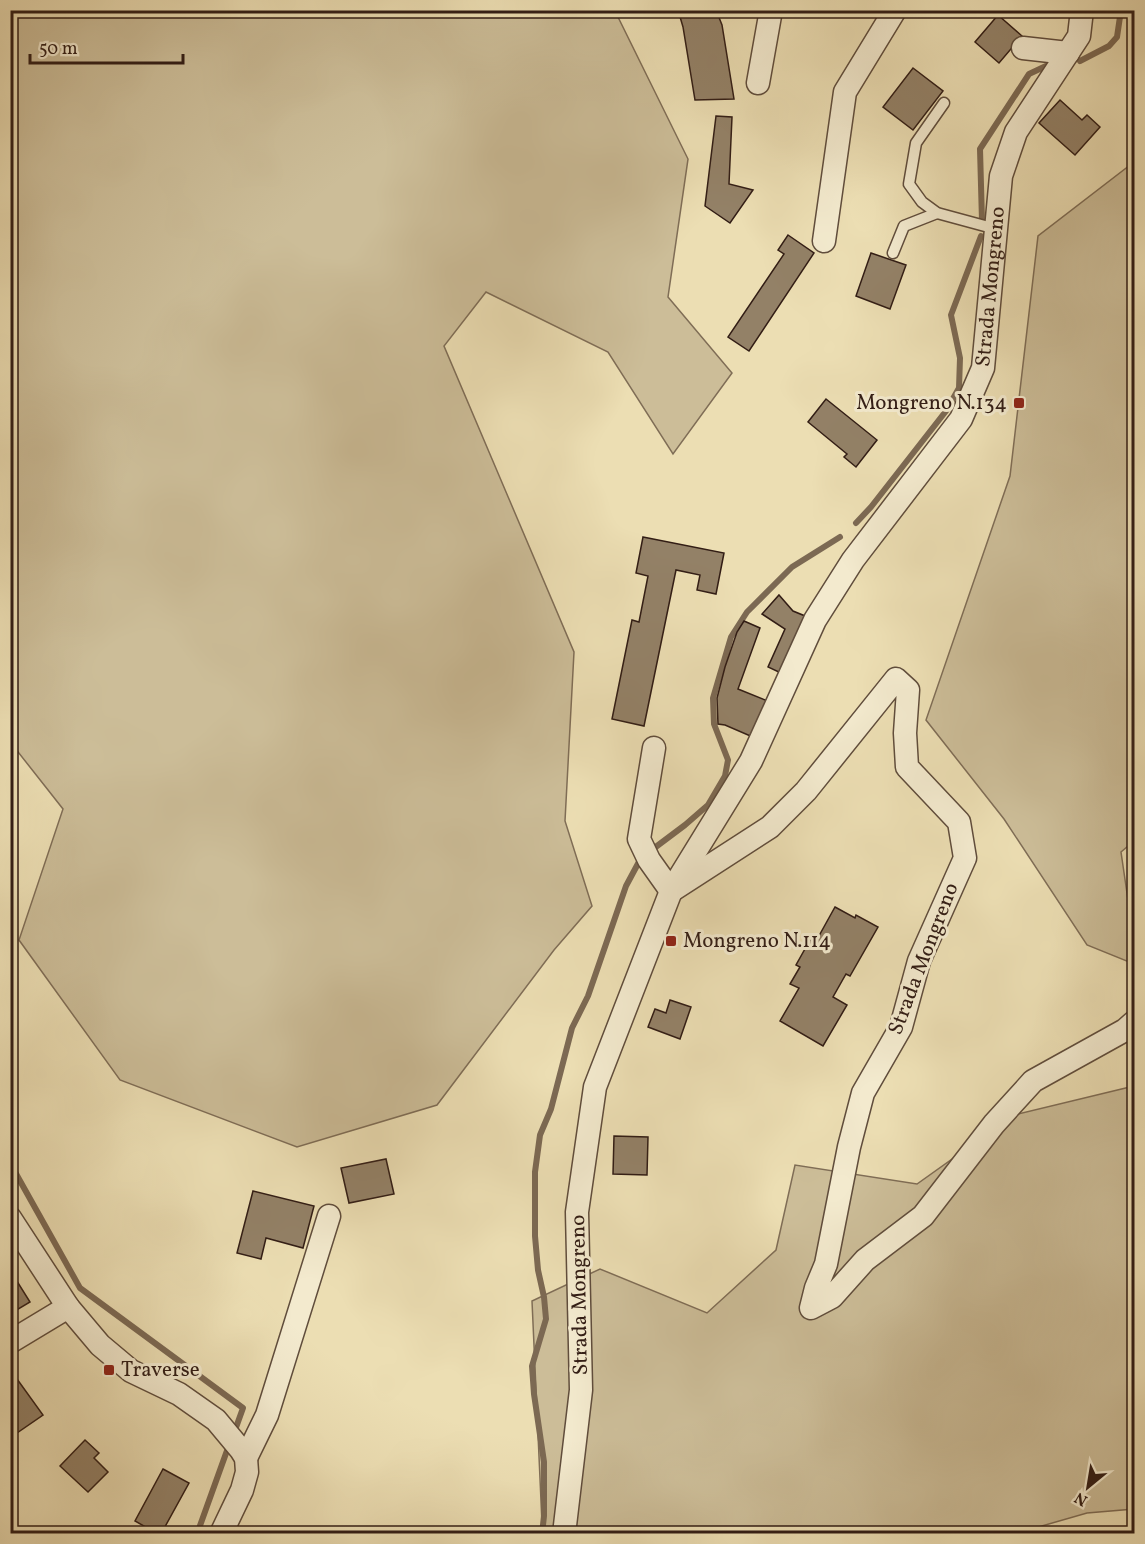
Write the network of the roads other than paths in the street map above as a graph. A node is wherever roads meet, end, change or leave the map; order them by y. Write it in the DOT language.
graph roads {
  1 [pos="771,10"];
  2 [pos="895,10"];
  3 [pos="1082,10"];
  4 [pos="1023,48"];
  5 [pos="1068,53"];
  6 [pos="758,82"];
  7 [pos="944,104"];
  8 [pos="937,213"];
  9 [pos="996,229"];
  10 [pos="824,241"];
  11 [pos="893,253"];
  12 [pos="654,748"];
  13 [pos="671,891"];
  14 [pos="1134,1022"];
  15 [pos="329,1216"];
  16 [pos="10,1218"];
  17 [pos="68,1307"];
  18 [pos="10,1342"];
  19 [pos="243,1454"];
  20 [pos="221,1533"];
  21 [pos="564,1533"];
  1 -- 6 [label="street"];
  2 -- 10 [label="street"];
  3 -- 5 [label="street, Strada Mongreno"];
  4 -- 5 [label="street"];
  5 -- 9 [label="street, Strada Mongreno"];
  7 -- 8 [label="lane"];
  8 -- 9 [label="lane"];
  8 -- 11 [label="lane"];
  9 -- 13 [label="street, Strada Mongreno"];
  12 -- 13 [label="street"];
  13 -- 14 [label="street, Strada Mongreno"];
  13 -- 21 [label="street, Strada Mongreno"];
  15 -- 19 [label="street"];
  16 -- 17 [label="street"];
  17 -- 18 [label="street"];
  17 -- 19 [label="street"];
  19 -- 20 [label="street"];
}
